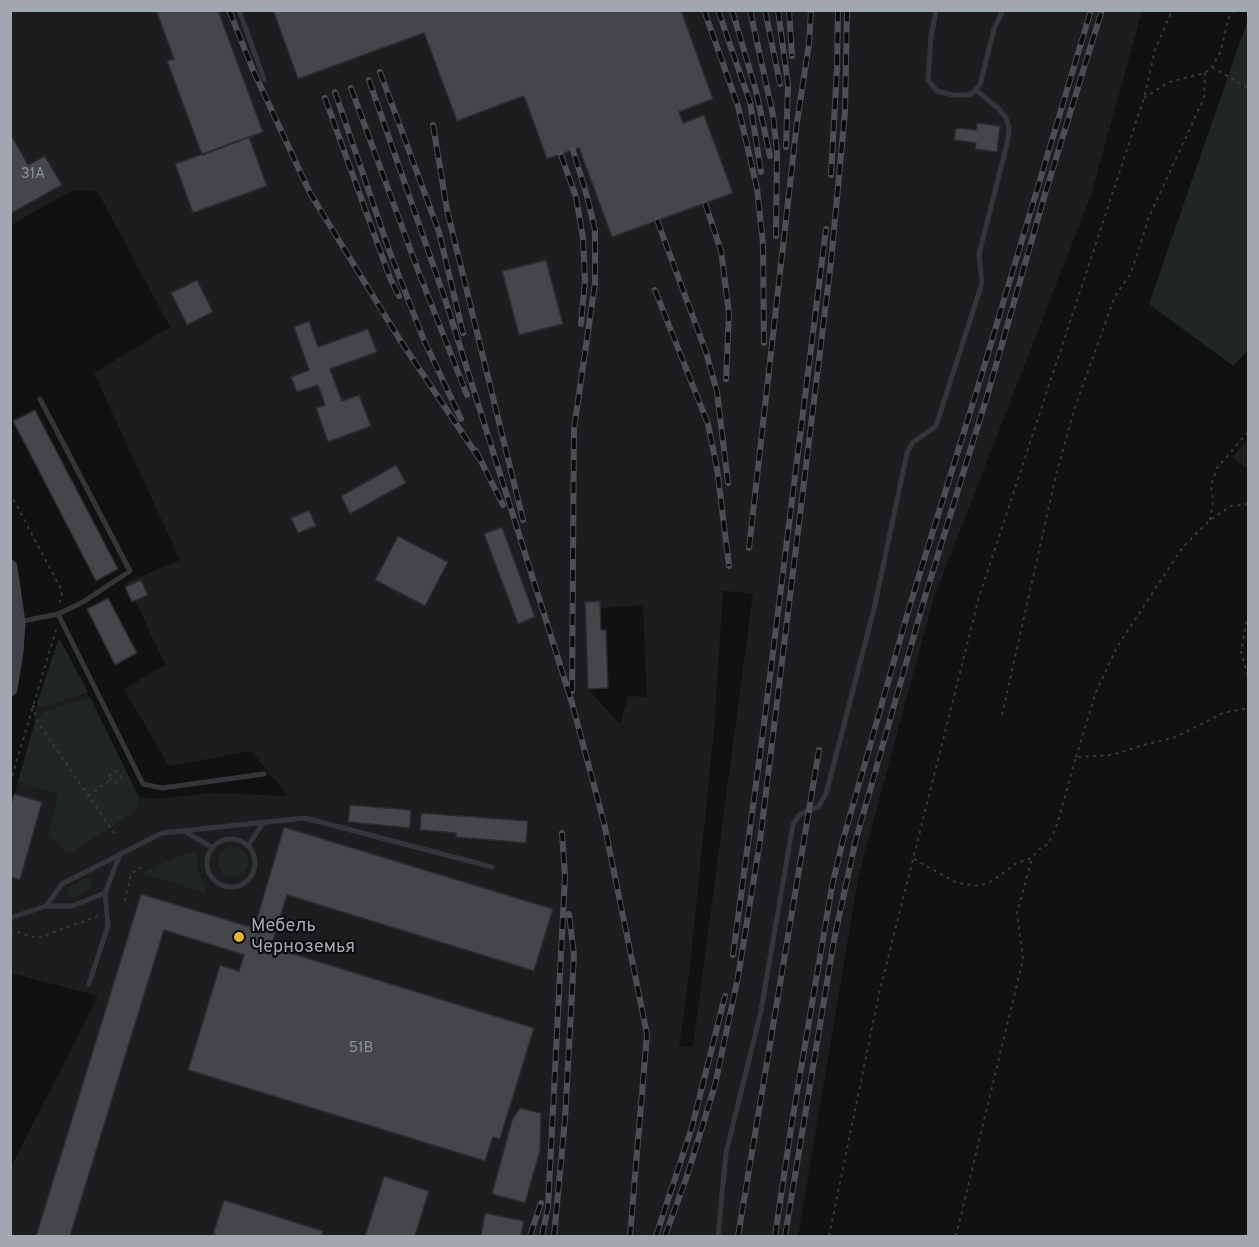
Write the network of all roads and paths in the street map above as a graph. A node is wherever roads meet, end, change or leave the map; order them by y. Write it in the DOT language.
graph roads {
  1 [pos="239,10"];
  2 [pos="936,10"];
  3 [pos="1002,10"];
  4 [pos="1172,10"];
  5 [pos="1234,10"];
  6 [pos="1212,67"];
  7 [pos="1204,73"];
  8 [pos="264,79"];
  9 [pos="1248,88"];
  10 [pos="976,90"];
  11 [pos="1144,99"];
  12 [pos="40,399"];
  13 [pos="1248,432"];
  14 [pos="10,493"];
  15 [pos="1248,504"];
  16 [pos="1210,520"];
  17 [pos="10,567"];
  18 [pos="58,614"];
  19 [pos="1248,614"];
  20 [pos="14,623"];
  21 [pos="1248,676"];
  22 [pos="10,689"];
  23 [pos="33,705"];
  24 [pos="1248,708"];
  25 [pos="1002,715"];
  26 [pos="1076,757"];
  27 [pos="264,774"];
  28 [pos="111,780"];
  29 [pos="10,783"];
  30 [pos="88,796"];
  31 [pos="263,823"];
  32 [pos="184,831"];
  33 [pos="116,836"];
  34 [pos="248,846"];
  35 [pos="213,848"];
  36 [pos="120,854"];
  37 [pos="1032,858"];
  38 [pos="914,859"];
  39 [pos="143,866"];
  40 [pos="492,867"];
  41 [pos="105,893"];
  42 [pos="125,901"];
  43 [pos="45,906"];
  44 [pos="107,913"];
  45 [pos="10,918"];
  46 [pos="10,930"];
  47 [pos="89,984"];
  48 [pos="718,1236"];
  49 [pos="829,1236"];
  50 [pos="956,1236"];
  1 -- 8 [label="lane"];
  2 -- 10 [label="lane"];
  3 -- 10 [label="lane"];
  4 -- 11 [label="path"];
  5 -- 6 [label="path"];
  6 -- 7 [label="path"];
  6 -- 9 [label="path"];
  7 -- 11 [label="path"];
  7 -- 25 [label="path"];
  10 -- 48 [label="lane"];
  11 -- 38 [label="path"];
  12 -- 18 [label="lane"];
  13 -- 16 [label="path"];
  14 -- 18 [label="path"];
  15 -- 16 [label="path"];
  16 -- 26 [label="path"];
  17 -- 20 [label="main road"];
  18 -- 20 [label="lane"];
  18 -- 23 [label="path"];
  18 -- 27 [label="lane"];
  19 -- 21 [label="path"];
  20 -- 22 [label="main road"];
  23 -- 29 [label="path"];
  23 -- 30 [label="path"];
  24 -- 26 [label="path"];
  26 -- 37 [label="path"];
  28 -- 30 [label="path"];
  30 -- 33 [label="path"];
  31 -- 32 [label="lane"];
  31 -- 34 [label="lane"];
  31 -- 40 [label="lane"];
  32 -- 35 [label="lane"];
  32 -- 36 [label="lane"];
  34 -- 35 [label="lane"];
  34 -- 35 [label="lane"];
  36 -- 41 [label="lane"];
  36 -- 43 [label="lane"];
  37 -- 38 [label="path"];
  37 -- 50 [label="path"];
  38 -- 49 [label="path"];
  39 -- 42 [label="path"];
  41 -- 43 [label="lane"];
  41 -- 44 [label="lane"];
  43 -- 45 [label="lane"];
  44 -- 46 [label="path"];
  44 -- 47 [label="lane"];
}
